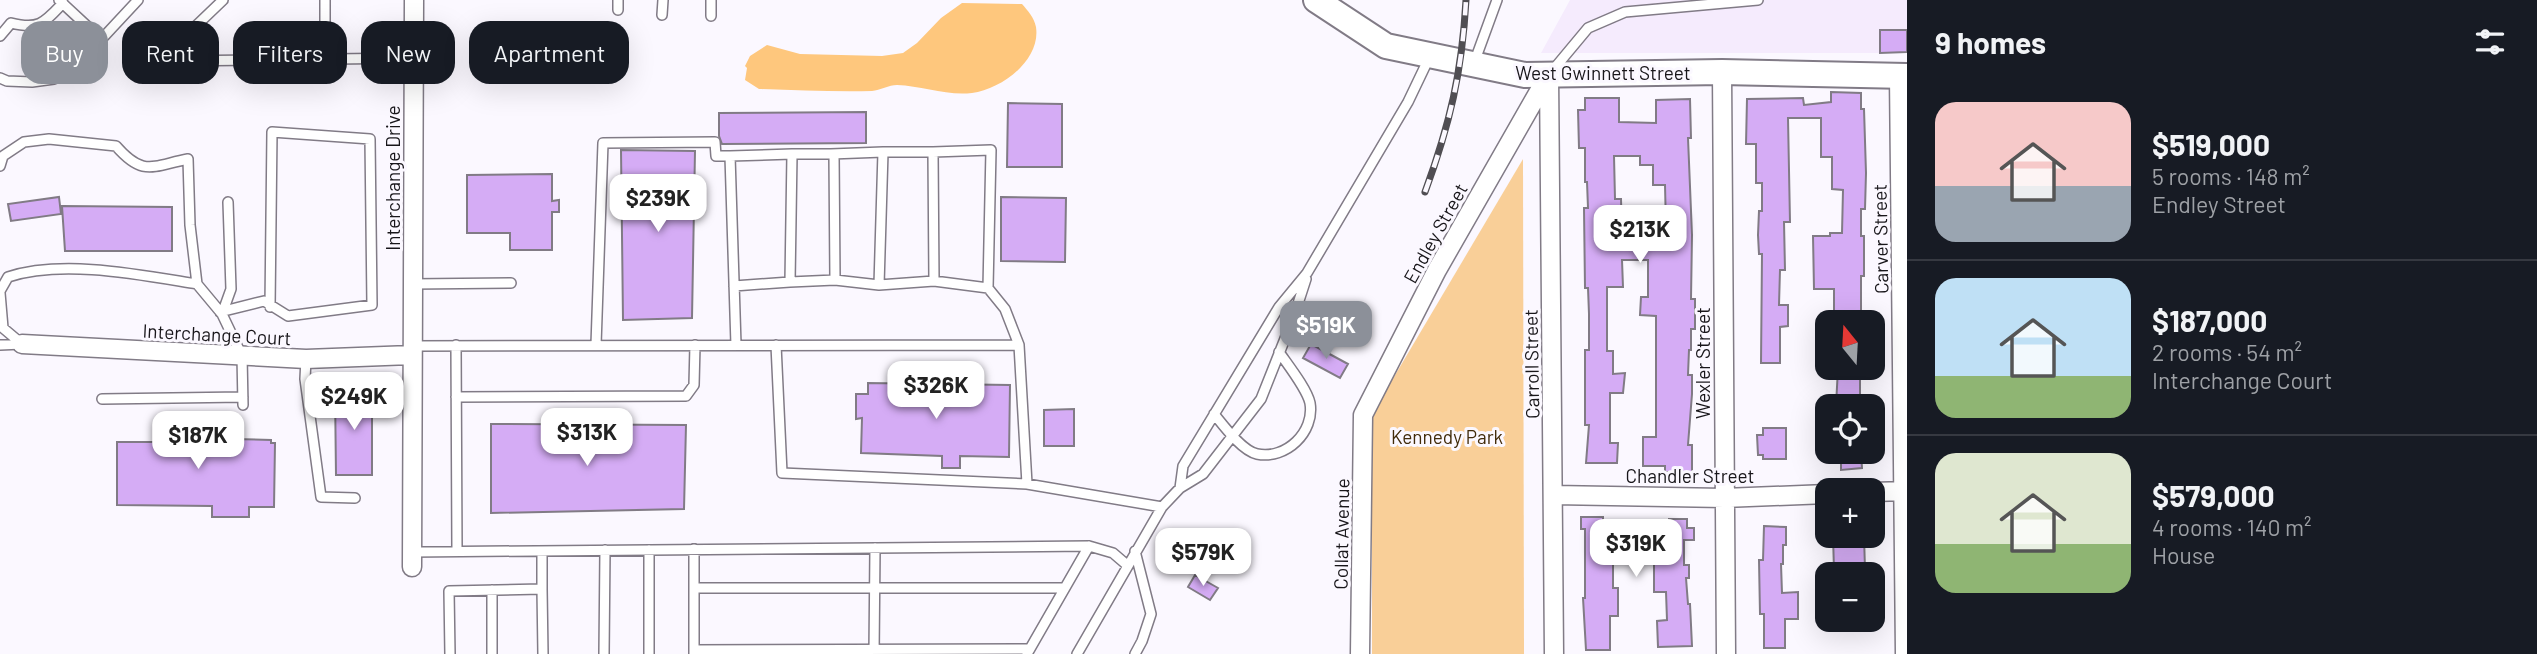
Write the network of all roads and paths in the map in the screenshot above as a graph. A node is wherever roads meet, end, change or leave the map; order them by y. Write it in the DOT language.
graph roads {
  1 [pos="138,0"];
  2 [pos="223,0"];
  3 [pos="325,0"];
  4 [pos="414,0"];
  5 [pos="663,0"];
  6 [pos="710,0"];
  7 [pos="1316,0"];
  8 [pos="1497,0"];
  9 [pos="1758,0"];
  10 [pos="61,2"];
  11 [pos="1648,4"];
  12 [pos="662,15"];
  13 [pos="711,16"];
  14 [pos="82,21"];
  15 [pos="325,21"];
  16 [pos="414,21"];
  17 [pos="108,32"];
  18 [pos="0,36"];
  19 [pos="1430,55"];
  20 [pos="233,60"];
  21 [pos="1474,65"];
  22 [pos="1722,72"];
  23 [pos="1549,75"];
  24 [pos="1903,76"];
  25 [pos="0,78"];
  26 [pos="21,82"];
  27 [pos="414,84"];
  28 [pos="883,152"];
  29 [pos="933,152"];
  30 [pos="792,153"];
  31 [pos="831,154"];
  32 [pos="730,156"];
  33 [pos="0,166"];
  34 [pos="228,202"];
  35 [pos="1307,273"];
  36 [pos="835,280"];
  37 [pos="934,281"];
  38 [pos="790,282"];
  39 [pos="511,283"];
  40 [pos="197,284"];
  41 [pos="412,284"];
  42 [pos="879,285"];
  43 [pos="734,286"];
  44 [pos="988,288"];
  45 [pos="0,292"];
  46 [pos="270,307"];
  47 [pos="221,312"];
  48 [pos="22,344"];
  49 [pos="0,345"];
  50 [pos="456,345"];
  51 [pos="596,345"];
  52 [pos="695,345"];
  53 [pos="736,345"];
  54 [pos="776,345"];
  55 [pos="1019,345"];
  56 [pos="411,350"];
  57 [pos="1279,352"];
  58 [pos="242,356"];
  59 [pos="306,359"];
  60 [pos="456,397"];
  61 [pos="102,399"];
  62 [pos="1214,414"];
  63 [pos="1363,415"];
  64 [pos="1232,436"];
  65 [pos="1027,484"];
  66 [pos="1180,488"];
  67 [pos="1906,491"];
  68 [pos="1885,492"];
  69 [pos="1815,494"];
  70 [pos="1554,495"];
  71 [pos="355,498"];
  72 [pos="1724,498"];
  73 [pos="1162,506"];
  74 [pos="1089,546"];
  75 [pos="875,548"];
  76 [pos="694,549"];
  77 [pos="605,550"];
  78 [pos="649,550"];
  79 [pos="457,551"];
  80 [pos="542,551"];
  81 [pos="1135,551"];
  82 [pos="412,559"];
  83 [pos="1127,565"];
  84 [pos="694,588"];
  85 [pos="874,588"];
  86 [pos="542,589"];
  87 [pos="1065,589"];
  88 [pos="492,590"];
  89 [pos="694,652"];
  90 [pos="874,652"];
  91 [pos="1028,652"];
  92 [pos="450,654"];
  93 [pos="492,654"];
  94 [pos="542,654"];
  95 [pos="604,654"];
  96 [pos="649,654"];
  97 [pos="1077,654"];
  98 [pos="1135,654"];
  99 [pos="1360,654"];
  100 [pos="1554,654"];
  101 [pos="1726,654"];
  102 [pos="1905,654"];
  1 -- 17 [label="lane"];
  2 -- 20 [label="lane"];
  3 -- 15 [label="lane"];
  4 -- 16 [label="street, Interchange Drive"];
  5 -- 12 [label="lane"];
  6 -- 13 [label="lane"];
  7 -- 19 [label="main road, West Gwinnett Street"];
  8 -- 21 [label="lane"];
  9 -- 11 [label="lane"];
  10 -- 14 [label="lane"];
  10 -- 18 [label="lane"];
  11 -- 23 [label="lane"];
  19 -- 21 [label="main road, West Gwinnett Street"];
  19 -- 35 [label="lane"];
  21 -- 23 [label="main road, West Gwinnett Street"];
  22 -- 23 [label="main road, West Gwinnett Street"];
  22 -- 24 [label="main road, West Gwinnett Street"];
  22 -- 72 [label="street, Wexler Street"];
  23 -- 63 [label="street, Endley Street"];
  23 -- 70 [label="street, Carroll Street"];
  24 -- 67 [label="street, Carver Street"];
  25 -- 26 [label="lane"];
  27 -- 41 [label="street, Interchange Drive"];
  28 -- 29 [label="lane"];
  28 -- 31 [label="lane"];
  28 -- 42 [label="lane"];
  29 -- 37 [label="lane"];
  29 -- 44 [label="lane"];
  30 -- 31 [label="lane"];
  30 -- 32 [label="lane"];
  30 -- 38 [label="lane"];
  31 -- 36 [label="lane"];
  32 -- 43 [label="lane"];
  32 -- 51 [label="lane"];
  33 -- 40 [label="lane"];
  34 -- 47 [label="lane"];
  35 -- 57 [label="lane"];
  35 -- 62 [label="lane"];
  36 -- 38 [label="lane"];
  36 -- 42 [label="lane"];
  37 -- 42 [label="lane"];
  37 -- 44 [label="lane"];
  38 -- 43 [label="lane"];
  39 -- 41 [label="lane"];
  40 -- 45 [label="lane"];
  40 -- 47 [label="lane"];
  41 -- 56 [label="street, Interchange Drive"];
  43 -- 53 [label="lane"];
  44 -- 55 [label="lane"];
  45 -- 48 [label="lane"];
  46 -- 46 [label="lane"];
  46 -- 47 [label="lane"];
  47 -- 58 [label="lane"];
  48 -- 49 [label="lane"];
  48 -- 58 [label="street, Interchange Court"];
  50 -- 51 [label="lane"];
  50 -- 56 [label="lane"];
  50 -- 60 [label="lane"];
  51 -- 52 [label="lane"];
  52 -- 53 [label="lane"];
  52 -- 60 [label="lane"];
  53 -- 54 [label="lane"];
  54 -- 55 [label="lane"];
  54 -- 65 [label="lane"];
  55 -- 65 [label="lane"];
  56 -- 59 [label="street, Interchange Court"];
  56 -- 82 [label="street, Interchange Drive"];
  57 -- 64 [label="lane"];
  57 -- 64 [label="lane"];
  58 -- 59 [label="street, Interchange Court"];
  58 -- 61 [label="lane"];
  59 -- 71 [label="lane"];
  60 -- 79 [label="lane"];
  62 -- 64 [label="lane"];
  62 -- 66 [label="lane"];
  63 -- 99 [label="street, Collat Avenue"];
  64 -- 66 [label="lane"];
  65 -- 73 [label="lane"];
  66 -- 73 [label="lane"];
  67 -- 68 [label="street"];
  67 -- 102 [label="street, Carver Street"];
  69 -- 72 [label="street, Chandler Street"];
  70 -- 72 [label="street, Chandler Street"];
  70 -- 100 [label="street, Carroll Street"];
  72 -- 101 [label="street, Wexler Street"];
  73 -- 81 [label="lane"];
  74 -- 75 [label="lane"];
  74 -- 83 [label="lane"];
  74 -- 87 [label="lane"];
  75 -- 76 [label="lane"];
  75 -- 85 [label="lane"];
  76 -- 78 [label="lane"];
  76 -- 84 [label="lane"];
  77 -- 78 [label="lane"];
  77 -- 80 [label="lane"];
  77 -- 95 [label="lane"];
  78 -- 96 [label="lane"];
  79 -- 80 [label="lane"];
  79 -- 82 [label="lane"];
  80 -- 86 [label="lane"];
  81 -- 83 [label="lane"];
  81 -- 98 [label="lane"];
  83 -- 97 [label="lane"];
  84 -- 85 [label="lane"];
  84 -- 89 [label="lane"];
  85 -- 87 [label="lane"];
  85 -- 90 [label="lane"];
  86 -- 88 [label="lane"];
  86 -- 94 [label="lane"];
  87 -- 91 [label="lane"];
  88 -- 92 [label="lane"];
  88 -- 93 [label="lane"];
  89 -- 90 [label="lane"];
  90 -- 91 [label="lane"];
}
